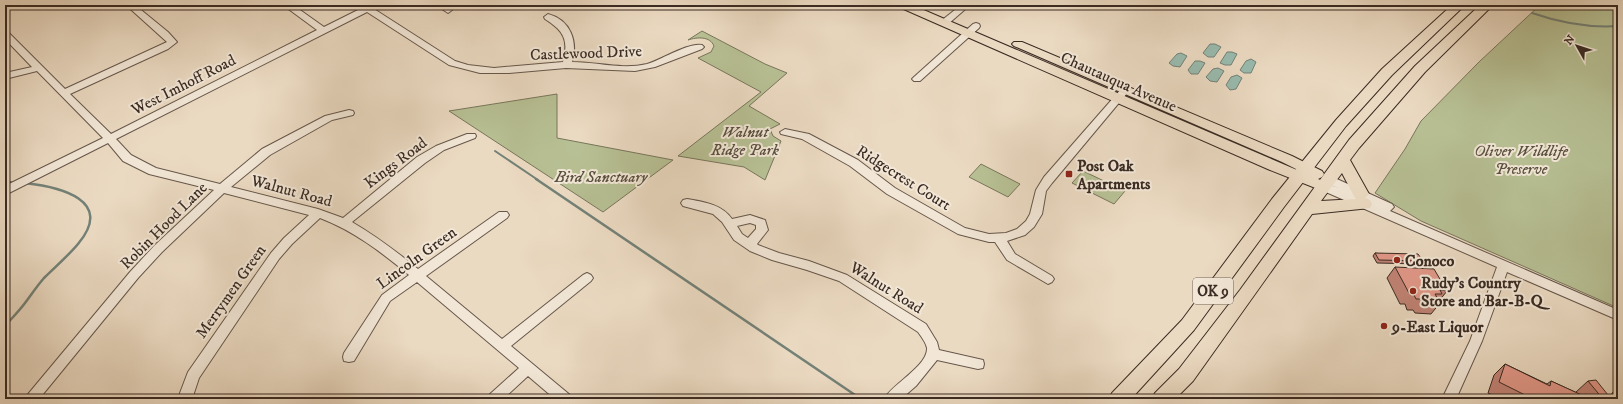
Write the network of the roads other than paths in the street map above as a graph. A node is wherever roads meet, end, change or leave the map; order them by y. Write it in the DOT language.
graph roads {
  1 [pos="130,5"];
  2 [pos="287,5"];
  3 [pos="440,5"];
  4 [pos="903,5"];
  5 [pos="926,5"];
  6 [pos="966,5"];
  7 [pos="1459,5"];
  8 [pos="1487,5"];
  9 [pos="372,7"];
  10 [pos="448,10"];
  11 [pos="548,17"];
  12 [pos="948,20"];
  13 [pos="972,30"];
  14 [pos="324,31"];
  15 [pos="5,34"];
  16 [pos="699,47"];
  17 [pos="567,65"];
  18 [pos="39,68"];
  19 [pos="5,76"];
  20 [pos="917,79"];
  21 [pos="64,93"];
  22 [pos="1122,94"];
  23 [pos="349,113"];
  24 [pos="785,132"];
  25 [pos="471,136"];
  26 [pos="110,139"];
  27 [pos="1342,159"];
  28 [pos="1302,172"];
  29 [pos="1325,182"];
  30 [pos="222,189"];
  31 [pos="5,190"];
  32 [pos="1363,199"];
  33 [pos="687,204"];
  34 [pos="1307,209"];
  35 [pos="318,213"];
  36 [pos="503,215"];
  37 [pos="344,223"];
  38 [pos="729,224"];
  39 [pos="998,238"];
  40 [pos="749,245"];
  41 [pos="1504,265"];
  42 [pos="418,275"];
  43 [pos="587,278"];
  44 [pos="1048,279"];
  45 [pos="1618,315"];
  46 [pos="502,346"];
  47 [pos="932,354"];
  48 [pos="349,357"];
  49 [pos="978,364"];
  50 [pos="528,368"];
  51 [pos="31,399"];
  52 [pos="187,399"];
  53 [pos="494,399"];
  54 [pos="565,399"];
  55 [pos="891,399"];
  56 [pos="1119,399"];
  57 [pos="1162,399"];
  58 [pos="1450,399"];
  1 -- 21 [label="street"];
  2 -- 14 [label="street"];
  3 -- 10 [label="street"];
  4 -- 12 [label="main road, Chautauqua Avenue"];
  5 -- 12 [label="main road, Chautauqua Avenue"];
  6 -- 12 [label="street"];
  7 -- 28 [label="highway, OK 9"];
  8 -- 27 [label="highway, OK 9"];
  9 -- 14 [label="street, West Imhoff Road"];
  9 -- 17 [label="street, Castlewood Drive"];
  11 -- 17 [label="street"];
  12 -- 13 [label="main road, Chautauqua Avenue"];
  13 -- 20 [label="street"];
  13 -- 22 [label="main road, Chautauqua Avenue"];
  14 -- 26 [label="street, West Imhoff Road"];
  15 -- 18 [label="street, Walnut Road"];
  16 -- 17 [label="street, Castlewood Drive"];
  18 -- 19 [label="street"];
  18 -- 21 [label="street, Walnut Road"];
  21 -- 26 [label="street, Walnut Road"];
  22 -- 28 [label="main road, Chautauqua Avenue"];
  22 -- 39 [label="street, Ridgecrest Court"];
  23 -- 30 [label="street, Robin Hood Lane"];
  24 -- 39 [label="street, Ridgecrest Court"];
  25 -- 37 [label="street, Kings Road"];
  26 -- 30 [label="street, Walnut Road"];
  26 -- 31 [label="street, West Imhoff Road"];
  27 -- 29 [label="highway, OK 9"];
  27 -- 32 [label="highway"];
  28 -- 29 [label="main road, Chautauqua Avenue"];
  28 -- 56 [label="highway, OK 9"];
  29 -- 32 [label="street"];
  29 -- 34 [label="highway, OK 9"];
  30 -- 35 [label="street, Walnut Road"];
  30 -- 51 [label="street, Robin Hood Lane"];
  32 -- 34 [label="highway"];
  32 -- 41 [label="street"];
  33 -- 38 [label="street, Walnut Road"];
  34 -- 57 [label="highway, OK 9"];
  35 -- 37 [label="street, Walnut Road"];
  35 -- 52 [label="street, Merrymen Green"];
  36 -- 42 [label="street, Lincoln Green"];
  37 -- 42 [label="street, Walnut Road"];
  38 -- 40 [label="street, Walnut Road"];
  38 -- 40 [label="street"];
  39 -- 44 [label="street"];
  40 -- 47 [label="street, Walnut Road"];
  41 -- 45 [label="street"];
  41 -- 58 [label="street"];
  42 -- 46 [label="street, Walnut Road"];
  42 -- 48 [label="street, Lincoln Green"];
  43 -- 46 [label="street"];
  46 -- 50 [label="street, Walnut Road"];
  47 -- 49 [label="street"];
  47 -- 55 [label="street"];
  50 -- 53 [label="street"];
  50 -- 54 [label="street, Walnut Road"];
}
